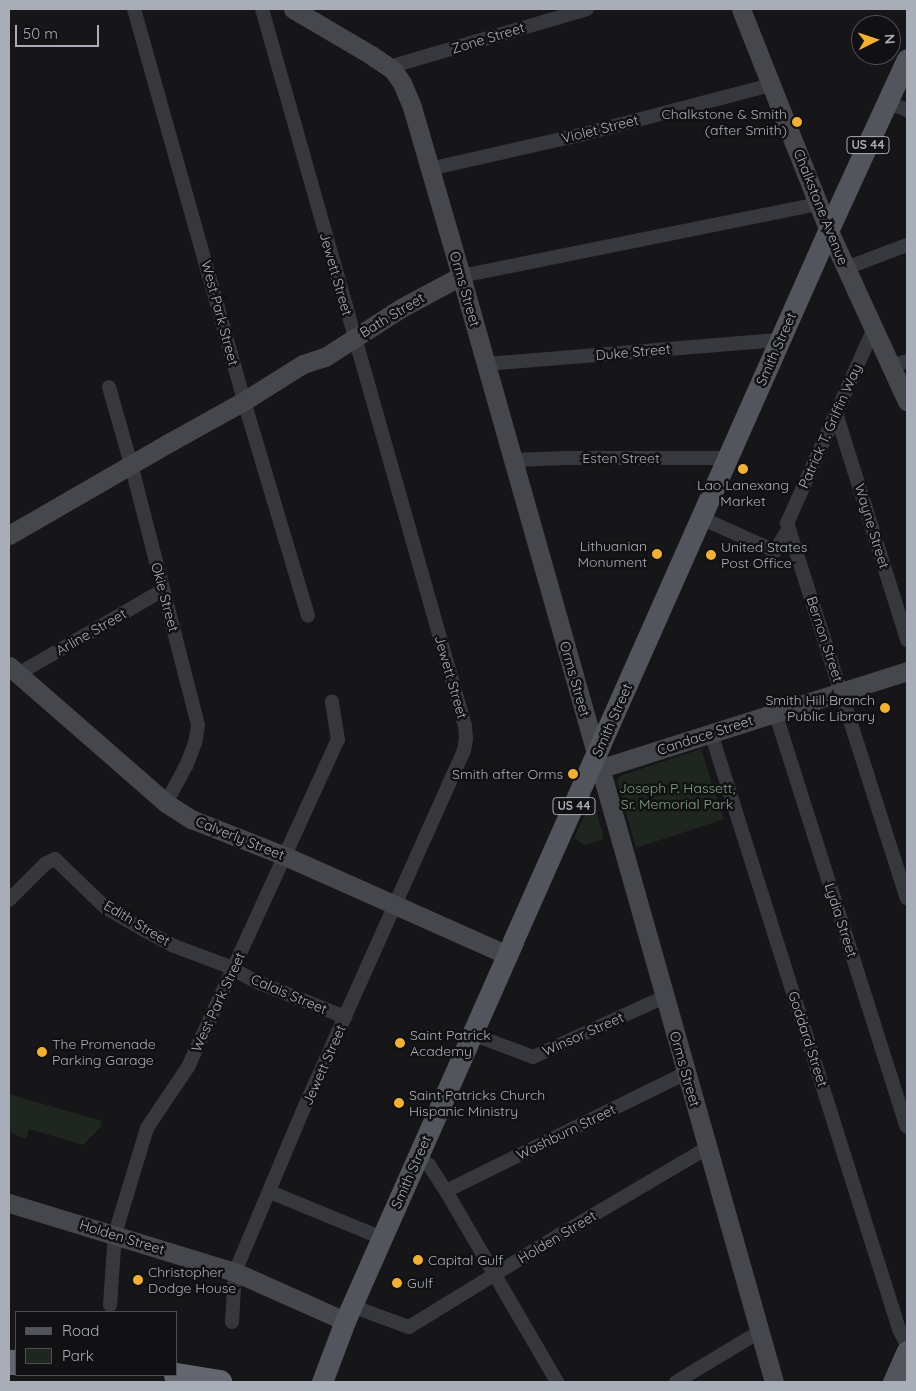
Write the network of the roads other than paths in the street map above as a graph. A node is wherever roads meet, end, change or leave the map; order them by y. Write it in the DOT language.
graph roads {
  1 [pos="134,9"];
  2 [pos="262,9"];
  3 [pos="293,9"];
  4 [pos="587,9"];
  5 [pos="741,9"];
  6 [pos="907,59"];
  7 [pos="389,67"];
  8 [pos="771,85"];
  9 [pos="887,102"];
  10 [pos="907,110"];
  11 [pos="429,169"];
  12 [pos="817,204"];
  13 [pos="829,231"];
  14 [pos="907,246"];
  15 [pos="846,268"];
  16 [pos="462,276"];
  17 [pos="874,328"];
  18 [pos="354,338"];
  19 [pos="780,340"];
  20 [pos="486,364"];
  21 [pos="899,364"];
  22 [pos="109,387"];
  23 [pos="244,401"];
  24 [pos="907,401"];
  25 [pos="836,413"];
  26 [pos="728,458"];
  27 [pos="514,460"];
  28 [pos="132,464"];
  29 [pos="701,518"];
  30 [pos="788,526"];
  31 [pos="9,536"];
  32 [pos="163,590"];
  33 [pos="308,616"];
  34 [pos="907,640"];
  35 [pos="13,670"];
  36 [pos="907,671"];
  37 [pos="842,690"];
  38 [pos="332,701"];
  39 [pos="775,712"];
  40 [pos="711,733"];
  41 [pos="595,766"];
  42 [pos="166,803"];
  43 [pos="285,856"];
  44 [pos="907,898"];
  45 [pos="9,900"];
  46 [pos="396,906"];
  47 [pos="507,955"];
  48 [pos="233,970"];
  49 [pos="664,997"];
  50 [pos="345,1017"];
  51 [pos="472,1034"];
  52 [pos="686,1073"];
  53 [pos="907,1127"];
  54 [pos="707,1148"];
  55 [pos="417,1158"];
  56 [pos="446,1191"];
  57 [pos="270,1192"];
  58 [pos="9,1203"];
  59 [pos="115,1234"];
  60 [pos="382,1238"];
  61 [pos="235,1272"];
  62 [pos="494,1274"];
  63 [pos="110,1305"];
  64 [pos="349,1312"];
  65 [pos="232,1322"];
  66 [pos="759,1332"];
  67 [pos="907,1345"];
  68 [pos="907,1351"];
  69 [pos="178,1375"];
  70 [pos="219,1382"];
  71 [pos="322,1382"];
  72 [pos="557,1382"];
  73 [pos="676,1382"];
  74 [pos="774,1382"];
  75 [pos="893,1382"];
  1 -- 23 [label="street, West Park Street"];
  2 -- 18 [label="street, Jewett Street"];
  3 -- 7 [label="main road"];
  4 -- 7 [label="street, Zone Street"];
  5 -- 8 [label="main road, Chalkstone Avenue"];
  6 -- 9 [label="main road, Smith Street / US 44"];
  7 -- 11 [label="main road, Orms Street"];
  8 -- 11 [label="street, Violet Street"];
  8 -- 12 [label="main road, Chalkstone Avenue"];
  9 -- 10 [label="street"];
  9 -- 13 [label="main road, Smith Street / US 44"];
  11 -- 16 [label="main road, Orms Street"];
  12 -- 13 [label="main road, Chalkstone Avenue"];
  12 -- 16 [label="street, Bath Street"];
  13 -- 15 [label="main road, Chalkstone Avenue"];
  13 -- 19 [label="main road, Smith Street / US 44"];
  14 -- 15 [label="street"];
  15 -- 17 [label="main road, Chalkstone Avenue"];
  16 -- 18 [label="main road, Bath Street"];
  16 -- 20 [label="main road, Orms Street"];
  17 -- 21 [label="main road, Chalkstone Avenue"];
  17 -- 25 [label="street, Patrick T. Griffin Way"];
  18 -- 23 [label="main road, Bath Street"];
  18 -- 46 [label="street, Jewett Street"];
  19 -- 20 [label="street, Duke Street"];
  19 -- 26 [label="main road, Smith Street / US 44"];
  20 -- 27 [label="main road, Orms Street"];
  21 -- 24 [label="main road, Chalkstone Avenue"];
  22 -- 28 [label="street, Okie Street"];
  23 -- 28 [label="main road, Bath Street"];
  23 -- 33 [label="street, West Park Street"];
  25 -- 30 [label="street, Patrick T. Griffin Way"];
  25 -- 34 [label="street, Wayne Street"];
  26 -- 27 [label="street, Esten Street"];
  26 -- 29 [label="main road, Smith Street / US 44"];
  27 -- 41 [label="main road, Orms Street"];
  28 -- 31 [label="main road, Bath Street"];
  28 -- 32 [label="street, Okie Street"];
  29 -- 30 [label="street, Patrick T. Griffin Way"];
  29 -- 41 [label="main road, Smith Street / US 44"];
  30 -- 37 [label="street, Bernon Street"];
  32 -- 35 [label="street, Arline Street"];
  32 -- 42 [label="street, Okie Street"];
  35 -- 42 [label="main road, Calverly Street"];
  36 -- 37 [label="main road, Candace Street"];
  37 -- 39 [label="main road, Candace Street"];
  37 -- 44 [label="street, Bernon Street"];
  38 -- 43 [label="street, West Park Street"];
  39 -- 40 [label="main road, Candace Street"];
  39 -- 53 [label="street, Lydia Street"];
  40 -- 41 [label="main road, Candace Street"];
  40 -- 67 [label="street, Goddard Street"];
  41 -- 47 [label="main road, Smith Street / US 44"];
  41 -- 49 [label="main road, Orms Street"];
  42 -- 43 [label="main road, Calverly Street"];
  43 -- 46 [label="main road, Calverly Street"];
  43 -- 48 [label="street, West Park Street"];
  45 -- 48 [label="street, Edith Street"];
  46 -- 47 [label="main road, Calverly Street"];
  46 -- 50 [label="street, Jewett Street"];
  47 -- 51 [label="main road, Smith Street / US 44"];
  48 -- 50 [label="street, Calais Street"];
  48 -- 59 [label="street, West Park Street"];
  49 -- 51 [label="street, Winsor Street"];
  49 -- 52 [label="main road, Orms Street"];
  50 -- 57 [label="street, Jewett Street"];
  51 -- 55 [label="main road, Smith Street / US 44"];
  52 -- 54 [label="main road, Orms Street"];
  52 -- 56 [label="street, Washburn Street"];
  54 -- 62 [label="street, Holden Street"];
  54 -- 66 [label="main road, Orms Street"];
  55 -- 56 [label="street"];
  55 -- 60 [label="main road, Smith Street / US 44"];
  56 -- 62 [label="street"];
  57 -- 60 [label="street"];
  57 -- 61 [label="street, Jewett Street"];
  58 -- 59 [label="main road, Holden Street"];
  59 -- 61 [label="main road, Holden Street"];
  59 -- 63 [label="street, West Park Street"];
  60 -- 64 [label="main road, Smith Street / US 44"];
  61 -- 64 [label="main road, Holden Street"];
  61 -- 65 [label="street, Jewett Street"];
  62 -- 64 [label="street, Holden Street"];
  62 -- 72 [label="street"];
  64 -- 71 [label="main road, Smith Street / US 44"];
  66 -- 73 [label="street"];
  66 -- 74 [label="main road, Orms Street"];
  68 -- 75 [label="main road"];
  69 -- 70 [label="highway"];
}
